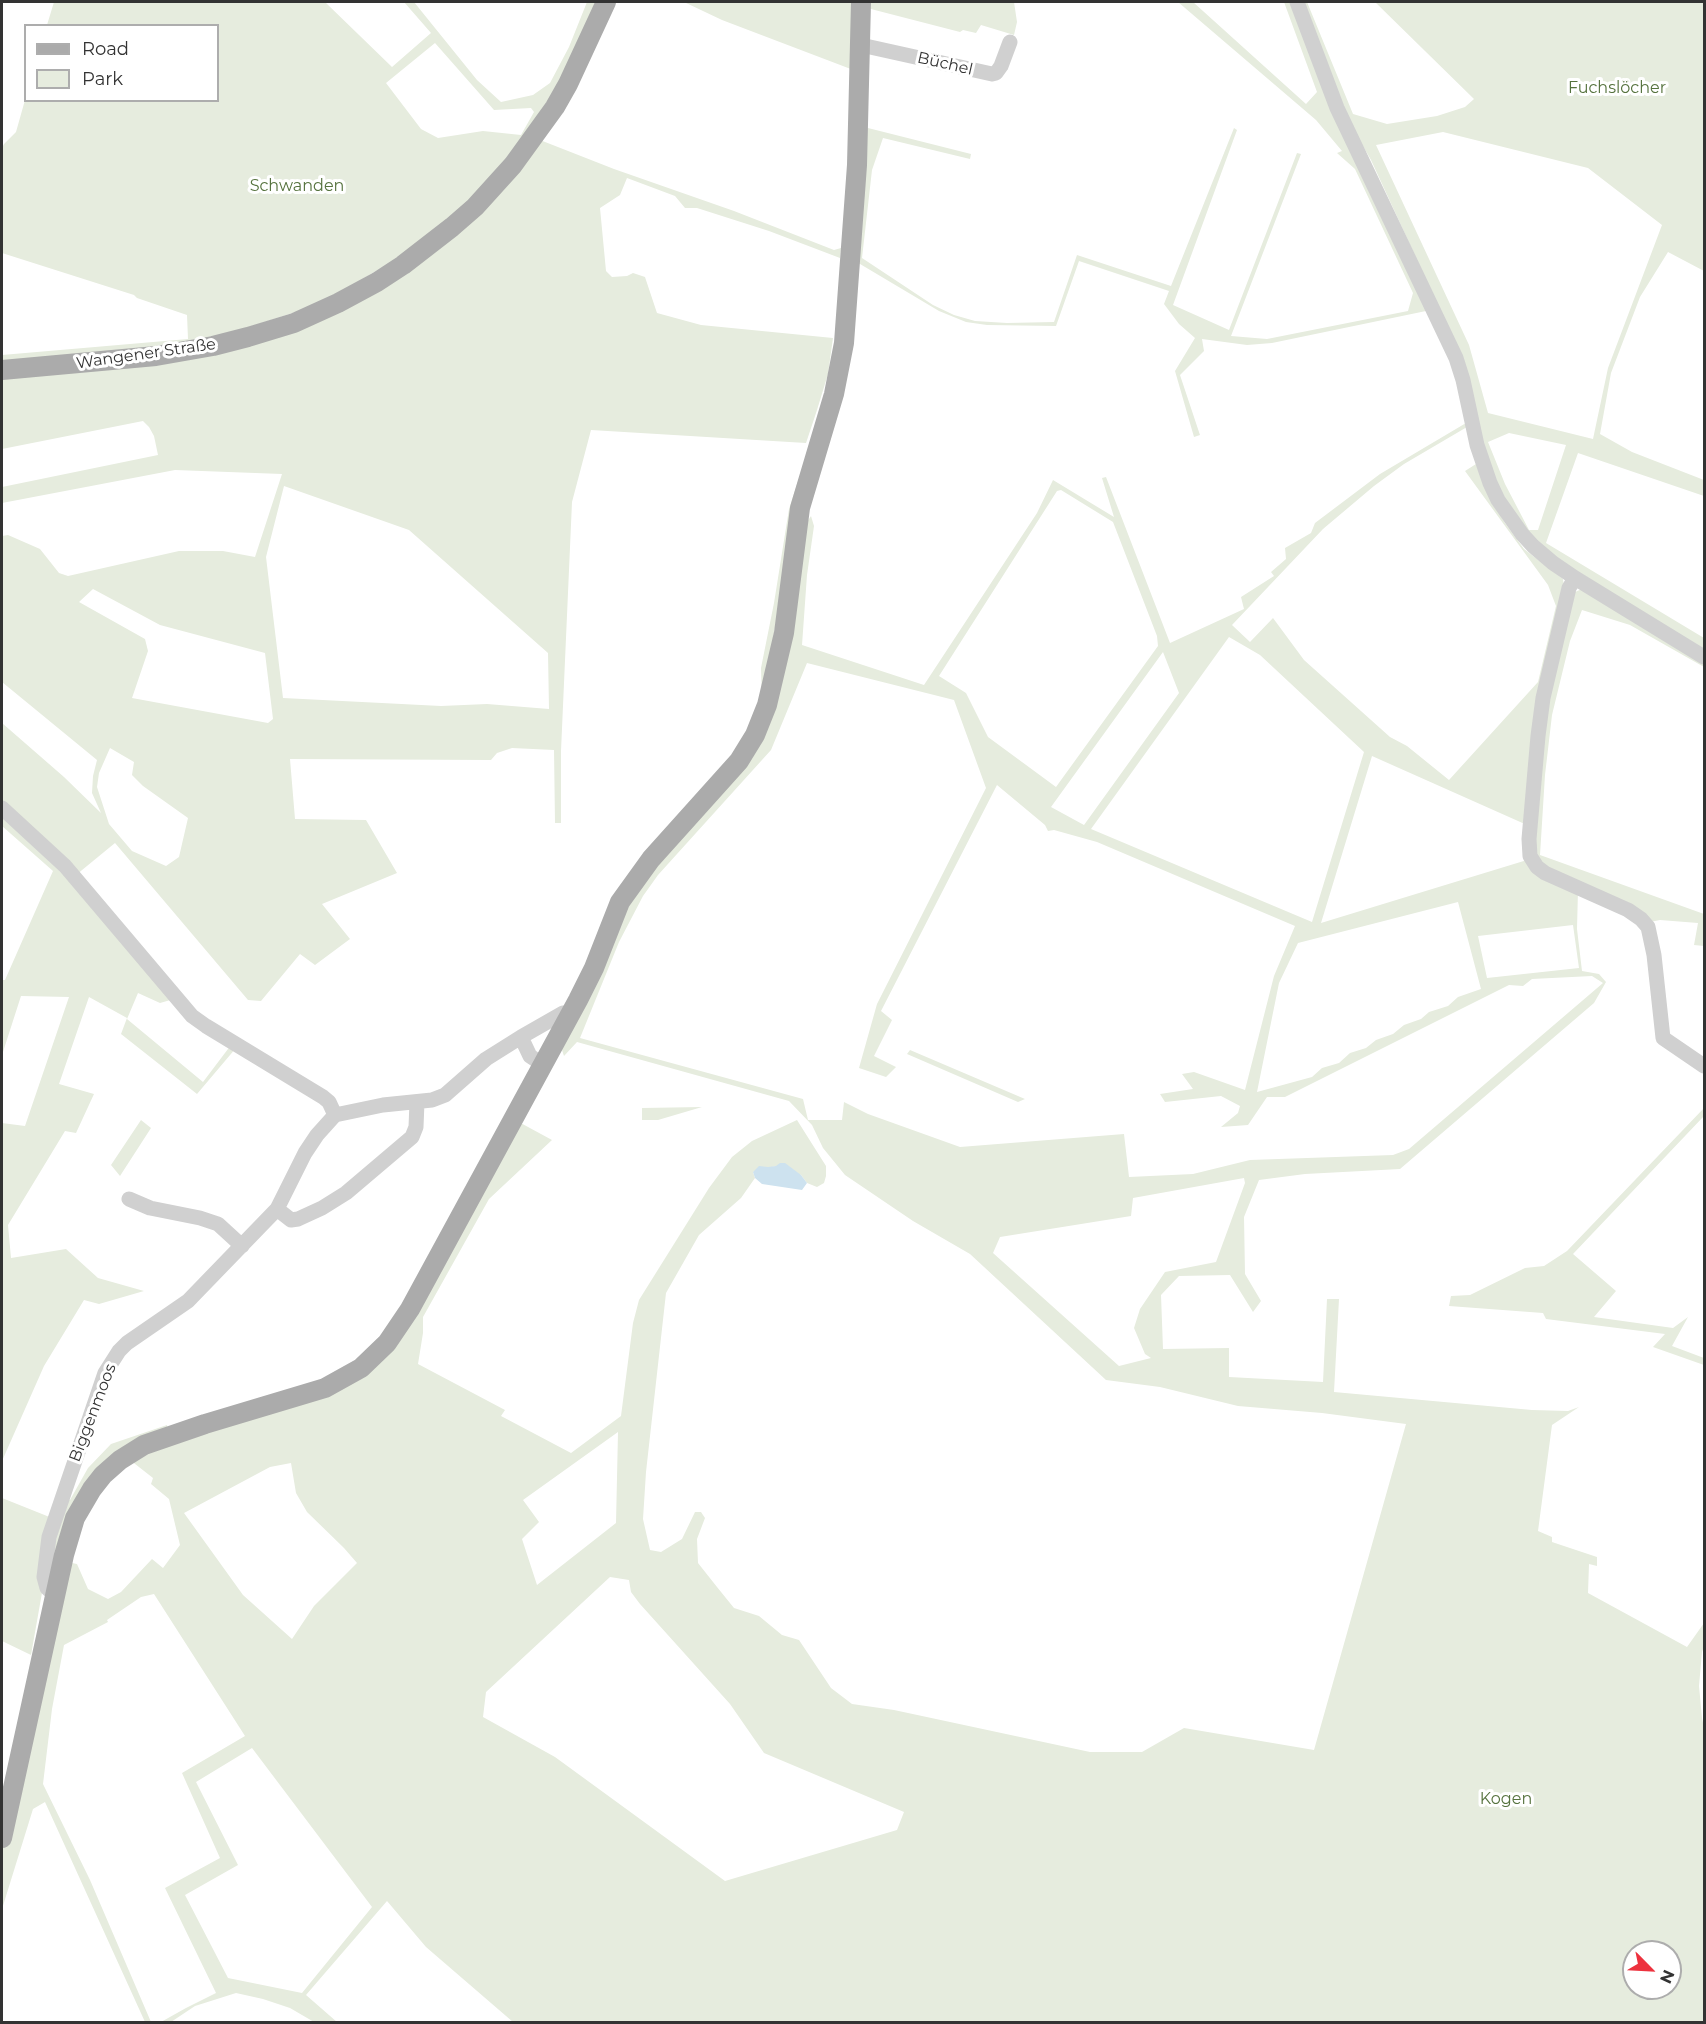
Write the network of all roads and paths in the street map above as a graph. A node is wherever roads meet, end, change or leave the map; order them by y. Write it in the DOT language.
graph roads {
  1 [pos="606,2"];
  2 [pos="861,2"];
  3 [pos="1297,2"];
  4 [pos="1010,42"];
  5 [pos="861,45"];
  6 [pos="2,370"];
  7 [pos="1575,578"];
  8 [pos="1704,657"];
  9 [pos="2,808"];
  10 [pos="570,1014"];
  11 [pos="521,1037"];
  12 [pos="542,1065"];
  13 [pos="1704,1066"];
  14 [pos="417,1102"];
  15 [pos="335,1115"];
  16 [pos="129,1199"];
  17 [pos="277,1209"];
  18 [pos="242,1246"];
  19 [pos="56,1589"];
  20 [pos="2,1838"];
  1 -- 6 [label="main road, Wangener Straße"];
  2 -- 5 [label="main road"];
  3 -- 7 [label="street"];
  4 -- 5 [label="street, Büchel"];
  5 -- 10 [label="main road"];
  7 -- 8 [label="street"];
  7 -- 13 [label="street"];
  9 -- 15 [label="street"];
  10 -- 11 [label="street"];
  10 -- 12 [label="main road"];
  11 -- 12 [label="street"];
  11 -- 14 [label="street"];
  12 -- 19 [label="main road"];
  14 -- 15 [label="street"];
  14 -- 17 [label="street"];
  15 -- 17 [label="street, Biggenmoos"];
  16 -- 18 [label="street"];
  17 -- 18 [label="street, Biggenmoos"];
  18 -- 19 [label="street, Biggenmoos"];
  19 -- 20 [label="main road"];
}
